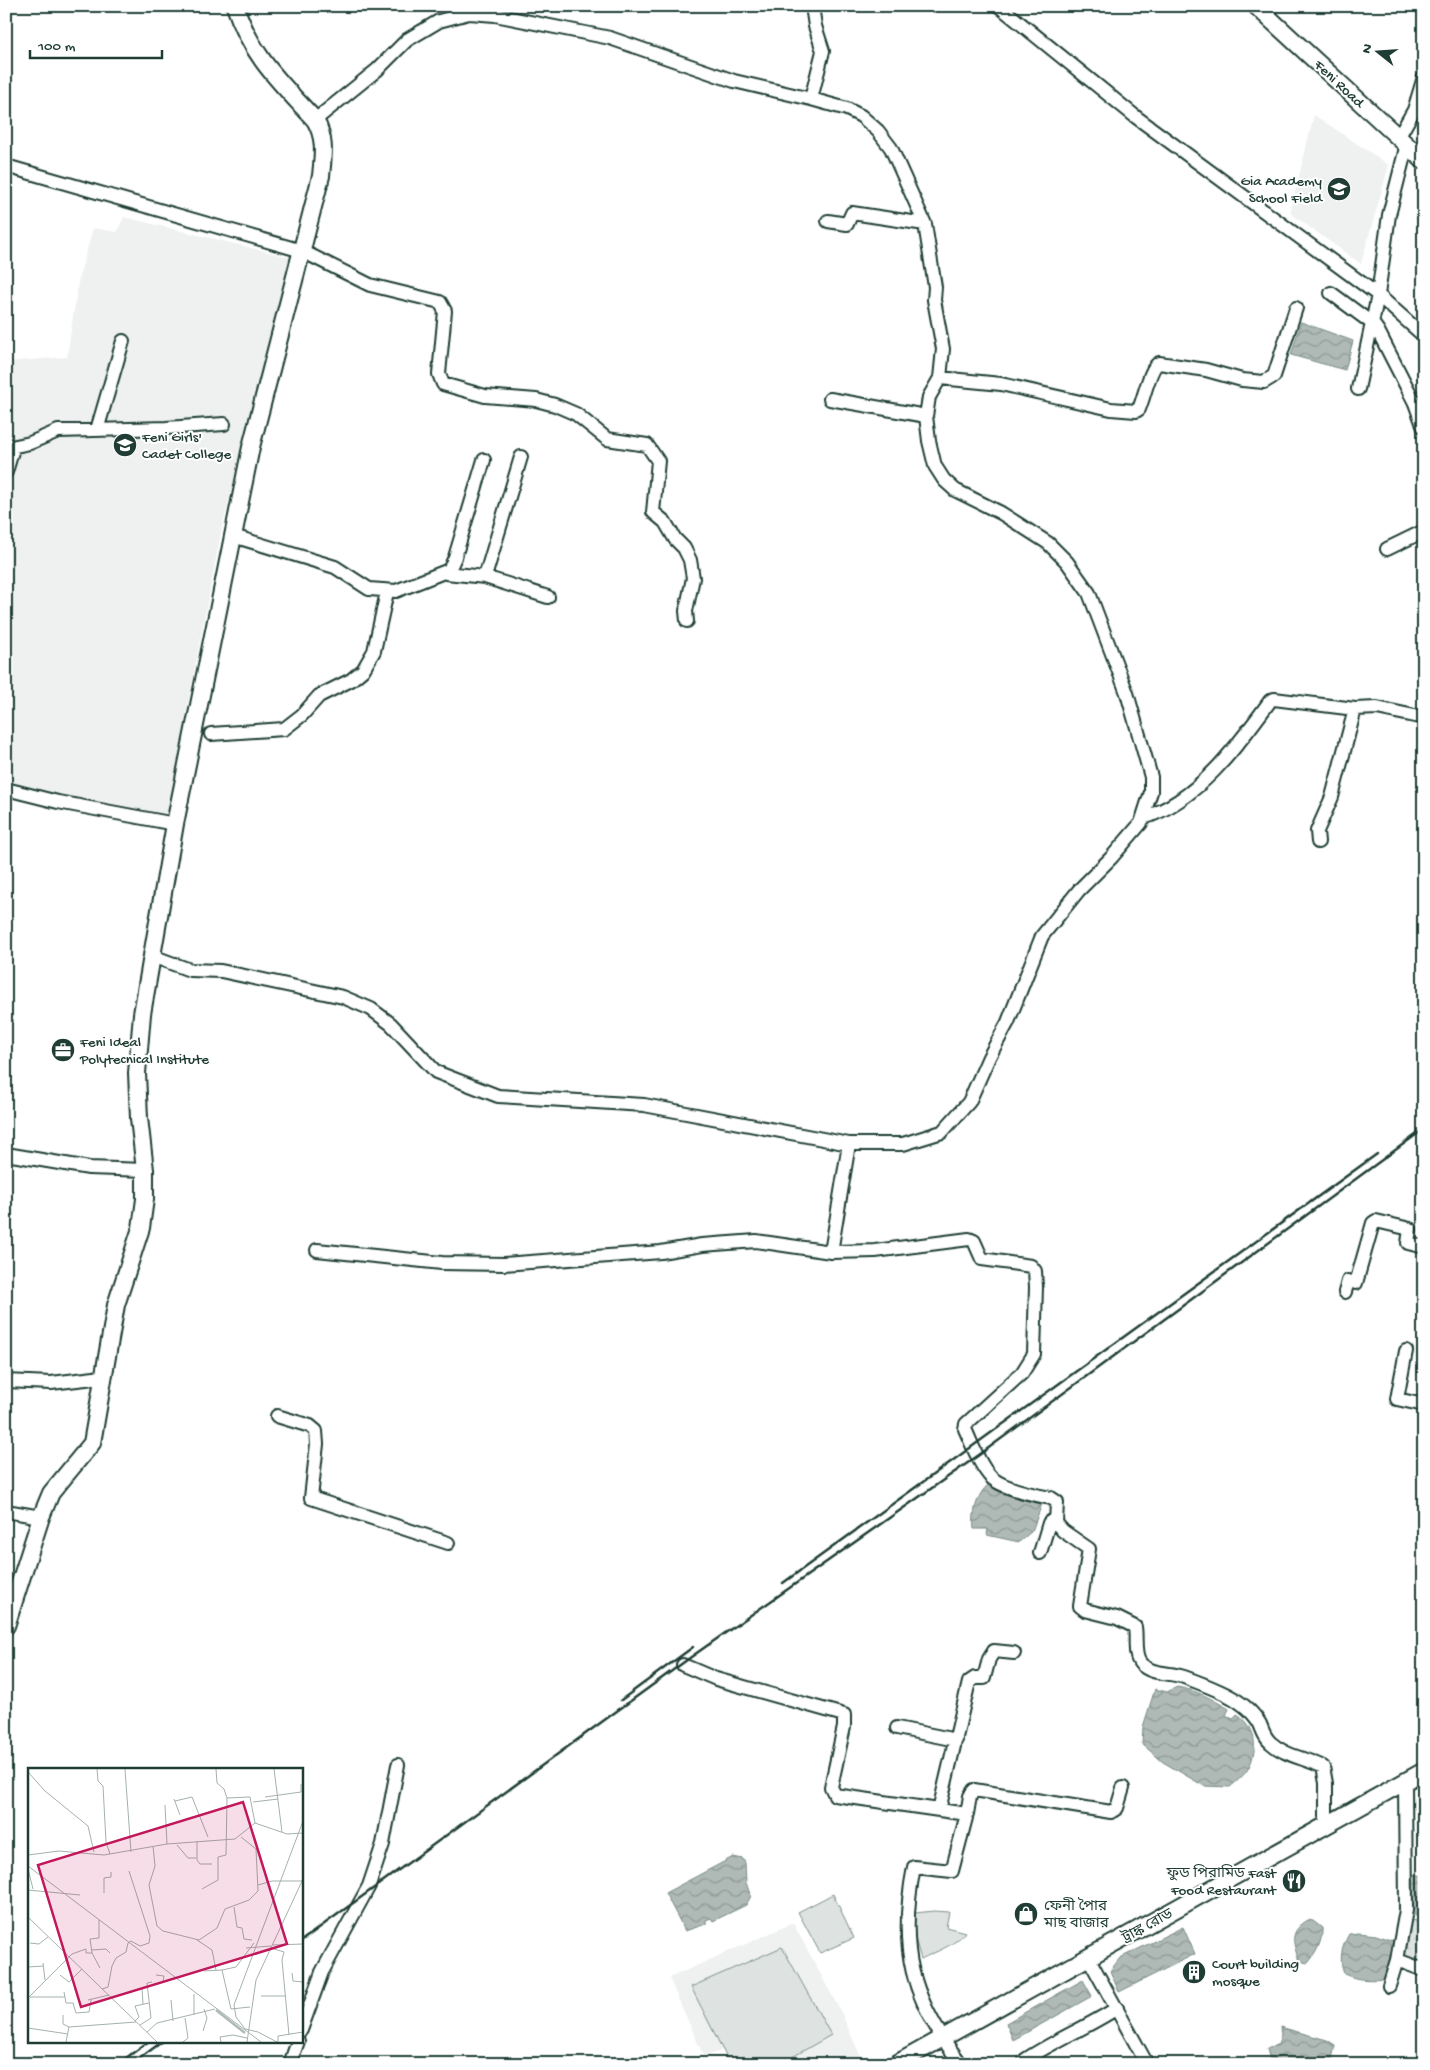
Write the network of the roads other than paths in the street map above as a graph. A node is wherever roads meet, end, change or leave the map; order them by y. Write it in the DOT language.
graph roads {
  1 [pos="234,6"];
  2 [pos="812,6"];
  3 [pos="999,6"];
  4 [pos="1256,6"];
  5 [pos="1267,6"];
  6 [pos="1424,77"];
  7 [pos="811,99"];
  8 [pos="315,120"];
  9 [pos="1404,138"];
  10 [pos="1424,152"];
  11 [pos="1424,161"];
  12 [pos="6,166"];
  13 [pos="828,221"];
  14 [pos="925,224"];
  15 [pos="302,251"];
  16 [pos="1331,294"];
  17 [pos="1378,295"];
  18 [pos="1296,308"];
  19 [pos="1373,324"];
  20 [pos="1424,336"];
  21 [pos="123,341"];
  22 [pos="940,378"];
  23 [pos="1358,389"];
  24 [pos="830,399"];
  25 [pos="926,416"];
  26 [pos="224,424"];
  27 [pos="1424,428"];
  28 [pos="98,430"];
  29 [pos="10,448"];
  30 [pos="521,457"];
  31 [pos="484,460"];
  32 [pos="6,472"];
  33 [pos="1424,530"];
  34 [pos="233,536"];
  35 [pos="1387,549"];
  36 [pos="446,573"];
  37 [pos="485,578"];
  38 [pos="387,592"];
  39 [pos="548,598"];
  40 [pos="687,621"];
  41 [pos="1355,709"];
  42 [pos="1424,718"];
  43 [pos="212,734"];
  44 [pos="6,789"];
  45 [pos="1143,818"];
  46 [pos="175,824"];
  47 [pos="1318,842"];
  48 [pos="152,956"];
  49 [pos="848,1144"];
  50 [pos="6,1154"];
  51 [pos="145,1170"];
  52 [pos="1424,1247"];
  53 [pos="317,1250"];
  54 [pos="831,1252"];
  55 [pos="1345,1292"];
  56 [pos="1406,1351"];
  57 [pos="103,1377"];
  58 [pos="6,1381"];
  59 [pos="1424,1405"];
  60 [pos="276,1416"];
  61 [pos="6,1511"];
  62 [pos="41,1517"];
  63 [pos="1056,1518"];
  64 [pos="448,1543"];
  65 [pos="1040,1553"];
  66 [pos="6,1626"];
  67 [pos="1014,1653"];
  68 [pos="683,1665"];
  69 [pos="897,1728"];
  70 [pos="956,1740"];
  71 [pos="398,1766"];
  72 [pos="1424,1771"];
  73 [pos="1405,1781"];
  74 [pos="1123,1788"];
  75 [pos="939,1810"];
  76 [pos="967,1814"];
  77 [pos="1326,1825"];
  78 [pos="1088,1957"];
  79 [pos="1398,1960"];
  80 [pos="1424,1970"];
  81 [pos="1389,1986"];
  82 [pos="1117,2008"];
  83 [pos="302,2027"];
  84 [pos="942,2039"];
  85 [pos="298,2042"];
  86 [pos="1025,2060"];
  87 [pos="290,2064"];
  88 [pos="896,2064"];
  89 [pos="961,2064"];
  90 [pos="1146,2064"];
  1 -- 8 [label="main road"];
  2 -- 7 [label="street"];
  3 -- 17 [label="street"];
  4 -- 9 [label="main road, Feni Road"];
  5 -- 9 [label="main road"];
  6 -- 9 [label="street"];
  7 -- 8 [label="street"];
  7 -- 14 [label="street"];
  8 -- 15 [label="main road"];
  9 -- 10 [label="main road"];
  9 -- 11 [label="main road, Feni Road"];
  9 -- 17 [label="street"];
  12 -- 15 [label="street"];
  13 -- 14 [label="street"];
  14 -- 22 [label="street"];
  15 -- 34 [label="main road"];
  15 -- 40 [label="street"];
  16 -- 19 [label="street"];
  17 -- 19 [label="street"];
  17 -- 20 [label="street"];
  18 -- 22 [label="street"];
  19 -- 23 [label="street"];
  19 -- 27 [label="street"];
  21 -- 28 [label="street"];
  22 -- 25 [label="street"];
  24 -- 25 [label="street"];
  25 -- 45 [label="street"];
  26 -- 28 [label="street"];
  28 -- 29 [label="street"];
  29 -- 32 [label="street"];
  30 -- 37 [label="street"];
  31 -- 36 [label="street"];
  33 -- 35 [label="street"];
  34 -- 38 [label="street"];
  34 -- 46 [label="main road"];
  36 -- 37 [label="street"];
  36 -- 38 [label="street"];
  37 -- 39 [label="street"];
  38 -- 43 [label="street"];
  41 -- 42 [label="street"];
  41 -- 45 [label="street"];
  41 -- 47 [label="street"];
  44 -- 46 [label="street"];
  45 -- 49 [label="street"];
  46 -- 48 [label="main road"];
  48 -- 49 [label="street"];
  48 -- 51 [label="main road"];
  49 -- 54 [label="street"];
  50 -- 51 [label="street"];
  51 -- 57 [label="main road"];
  52 -- 55 [label="street"];
  53 -- 54 [label="street"];
  54 -- 63 [label="street"];
  56 -- 59 [label="street"];
  57 -- 58 [label="street"];
  57 -- 62 [label="main road"];
  60 -- 64 [label="street"];
  61 -- 62 [label="street"];
  62 -- 66 [label="main road"];
  63 -- 65 [label="street"];
  63 -- 77 [label="street"];
  67 -- 70 [label="street"];
  68 -- 75 [label="street"];
  69 -- 70 [label="street"];
  70 -- 75 [label="street"];
  71 -- 83 [label="street"];
  72 -- 73 [label="main road, ট্রাঙ্ক রোড"];
  73 -- 77 [label="main road, ট্রাঙ্ক রোড"];
  73 -- 79 [label="street"];
  74 -- 76 [label="street"];
  75 -- 76 [label="street"];
  76 -- 84 [label="street"];
  77 -- 78 [label="main road, ট্রাঙ্ক রোড"];
  78 -- 82 [label="street"];
  78 -- 84 [label="main road, ট্রাঙ্ক রোড"];
  79 -- 80 [label="street"];
  79 -- 81 [label="street"];
  82 -- 86 [label="street"];
  82 -- 90 [label="street"];
  84 -- 88 [label="main road, ট্রাঙ্ক রোড"];
  84 -- 89 [label="street"];
  85 -- 87 [label="street"];
}
